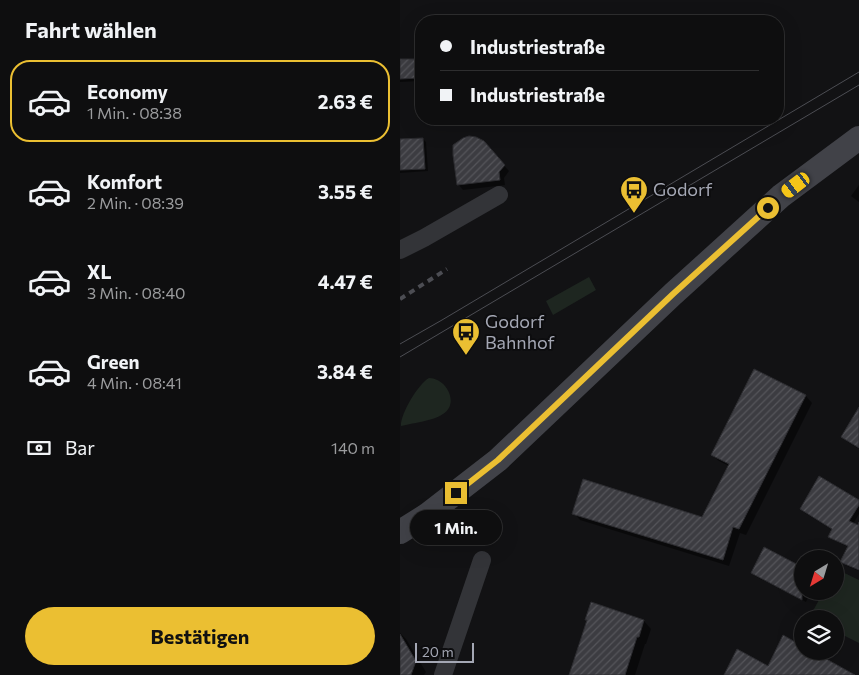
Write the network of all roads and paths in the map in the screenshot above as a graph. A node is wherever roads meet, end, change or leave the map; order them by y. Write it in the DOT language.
graph roads {
  1 [pos="859,138"];
  2 [pos="500,195"];
  3 [pos="400,250"];
  4 [pos="400,532"];
  5 [pos="482,560"];
  6 [pos="443,675"];
  1 -- 4 [label="main road"];
  2 -- 3 [label="street"];
  5 -- 6 [label="street"];
}
